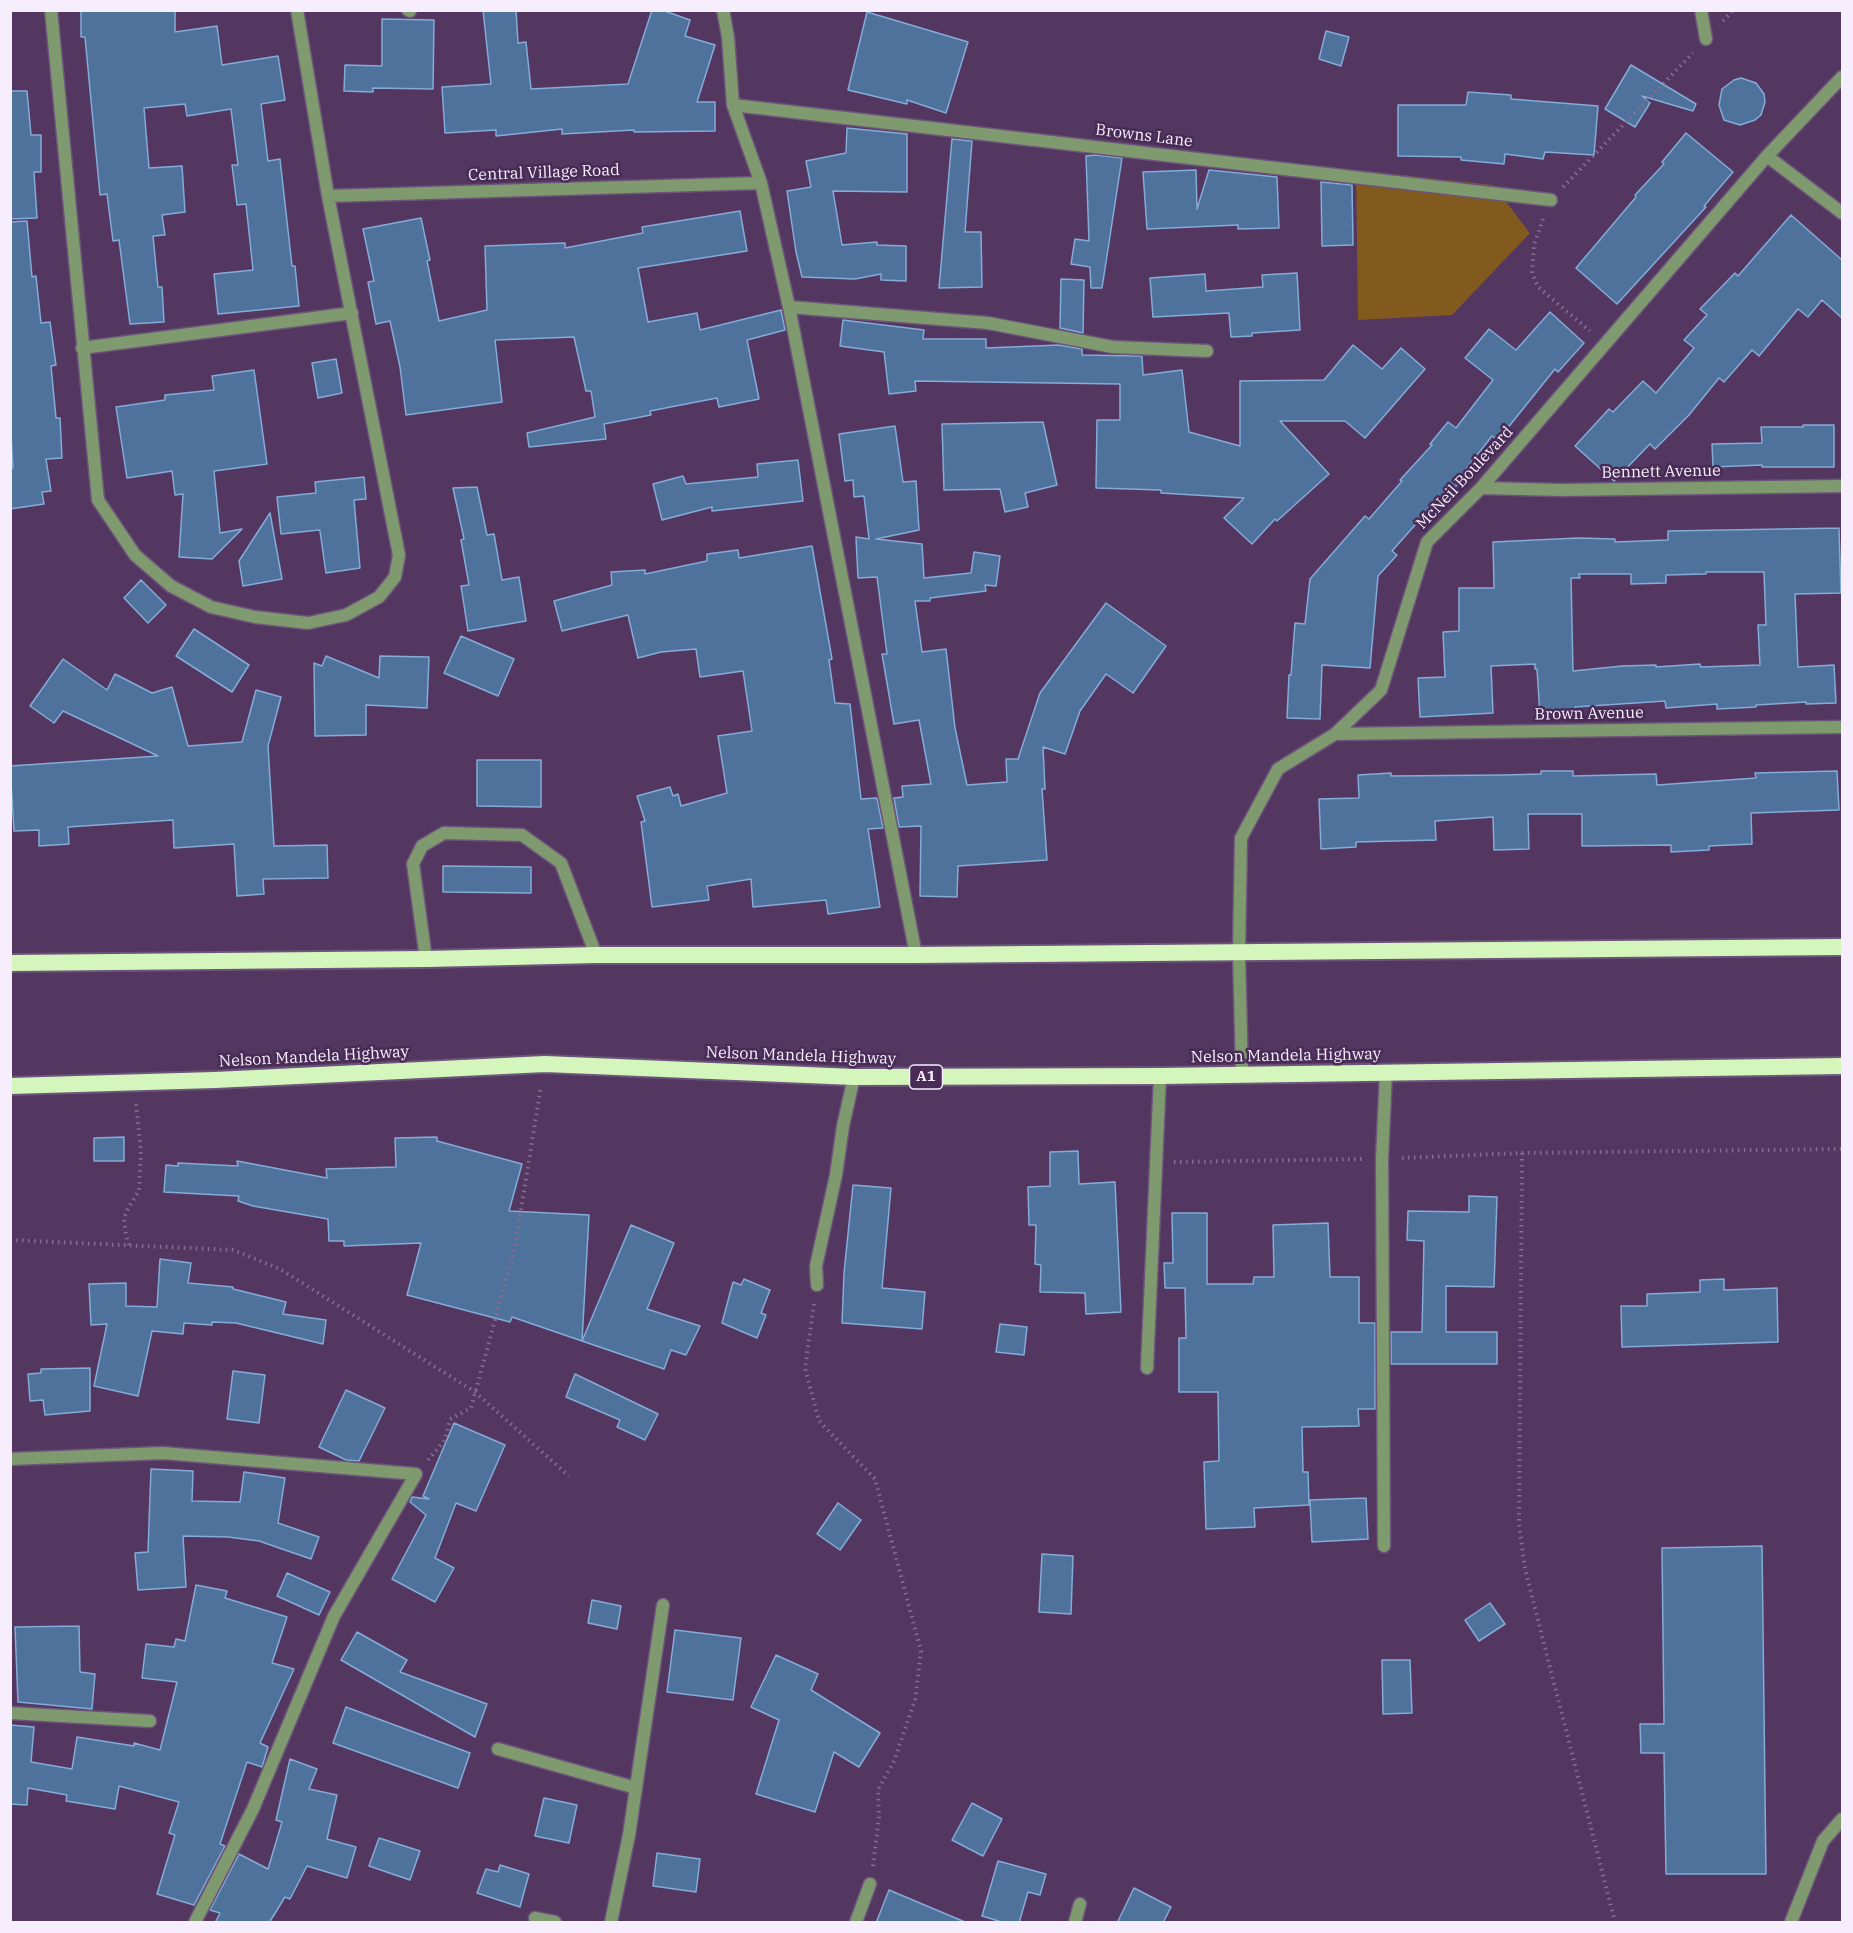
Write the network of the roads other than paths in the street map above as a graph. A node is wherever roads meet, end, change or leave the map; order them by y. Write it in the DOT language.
graph roads {
  1 [pos="51,10"];
  2 [pos="297,10"];
  3 [pos="723,10"];
  4 [pos="1701,10"];
  5 [pos="1706,39"];
  6 [pos="1842,77"];
  7 [pos="733,105"];
  8 [pos="1767,156"];
  9 [pos="761,183"];
  10 [pos="328,196"];
  11 [pos="1551,200"];
  12 [pos="1842,213"];
  13 [pos="789,307"];
  14 [pos="352,313"];
  15 [pos="82,348"];
  16 [pos="1207,351"];
  17 [pos="1842,486"];
  18 [pos="1481,488"];
  19 [pos="1842,727"];
  20 [pos="1335,734"];
  21 [pos="1842,947"];
  22 [pos="1239,952"];
  23 [pos="596,955"];
  24 [pos="916,955"];
  25 [pos="426,959"];
  26 [pos="10,963"];
  27 [pos="1842,1066"];
  28 [pos="1386,1072"];
  29 [pos="1242,1075"];
  30 [pos="1160,1076"];
  31 [pos="854,1077"];
  32 [pos="10,1086"];
  33 [pos="817,1285"];
  34 [pos="1147,1368"];
  35 [pos="10,1459"];
  36 [pos="1384,1546"];
  37 [pos="663,1605"];
  38 [pos="10,1713"];
  39 [pos="150,1721"];
  40 [pos="498,1749"];
  41 [pos="636,1788"];
  42 [pos="1842,1819"];
  43 [pos="870,1884"];
  44 [pos="1080,1904"];
  45 [pos="535,1918"];
  46 [pos="195,1923"];
  47 [pos="555,1923"];
  48 [pos="611,1923"];
  49 [pos="856,1923"];
  50 [pos="1075,1923"];
  51 [pos="1791,1923"];
  1 -- 15 [label="street"];
  2 -- 10 [label="street"];
  3 -- 7 [label="street"];
  4 -- 5 [label="street"];
  6 -- 8 [label="street, McNeil Boulevard"];
  7 -- 9 [label="street"];
  7 -- 11 [label="street, Browns Lane"];
  8 -- 12 [label="street"];
  8 -- 18 [label="street, McNeil Boulevard"];
  9 -- 10 [label="street, Central Village Road"];
  9 -- 13 [label="street"];
  10 -- 14 [label="street"];
  13 -- 16 [label="street"];
  13 -- 24 [label="street"];
  14 -- 15 [label="street"];
  14 -- 15 [label="street"];
  17 -- 18 [label="street, Bennett Avenue"];
  18 -- 20 [label="street, McNeil Boulevard"];
  19 -- 20 [label="street, Brown Avenue"];
  20 -- 22 [label="street, McNeil Boulevard"];
  21 -- 22 [label="highway"];
  22 -- 24 [label="highway"];
  22 -- 29 [label="street, McNeil Boulevard"];
  23 -- 24 [label="highway"];
  23 -- 25 [label="highway"];
  23 -- 25 [label="street"];
  25 -- 26 [label="highway"];
  27 -- 28 [label="highway, Nelson Mandela Highway / A1"];
  28 -- 29 [label="highway, Nelson Mandela Highway / A1"];
  28 -- 36 [label="street"];
  29 -- 30 [label="highway, Nelson Mandela Highway / A1"];
  30 -- 31 [label="highway, Nelson Mandela Highway / A1"];
  30 -- 34 [label="street"];
  31 -- 32 [label="highway, Nelson Mandela Highway / A1"];
  31 -- 33 [label="street"];
  35 -- 46 [label="street"];
  37 -- 41 [label="street"];
  38 -- 39 [label="street"];
  40 -- 41 [label="street"];
  41 -- 48 [label="street"];
  42 -- 51 [label="street"];
  43 -- 49 [label="street"];
  44 -- 50 [label="street"];
  45 -- 47 [label="street"];
}
